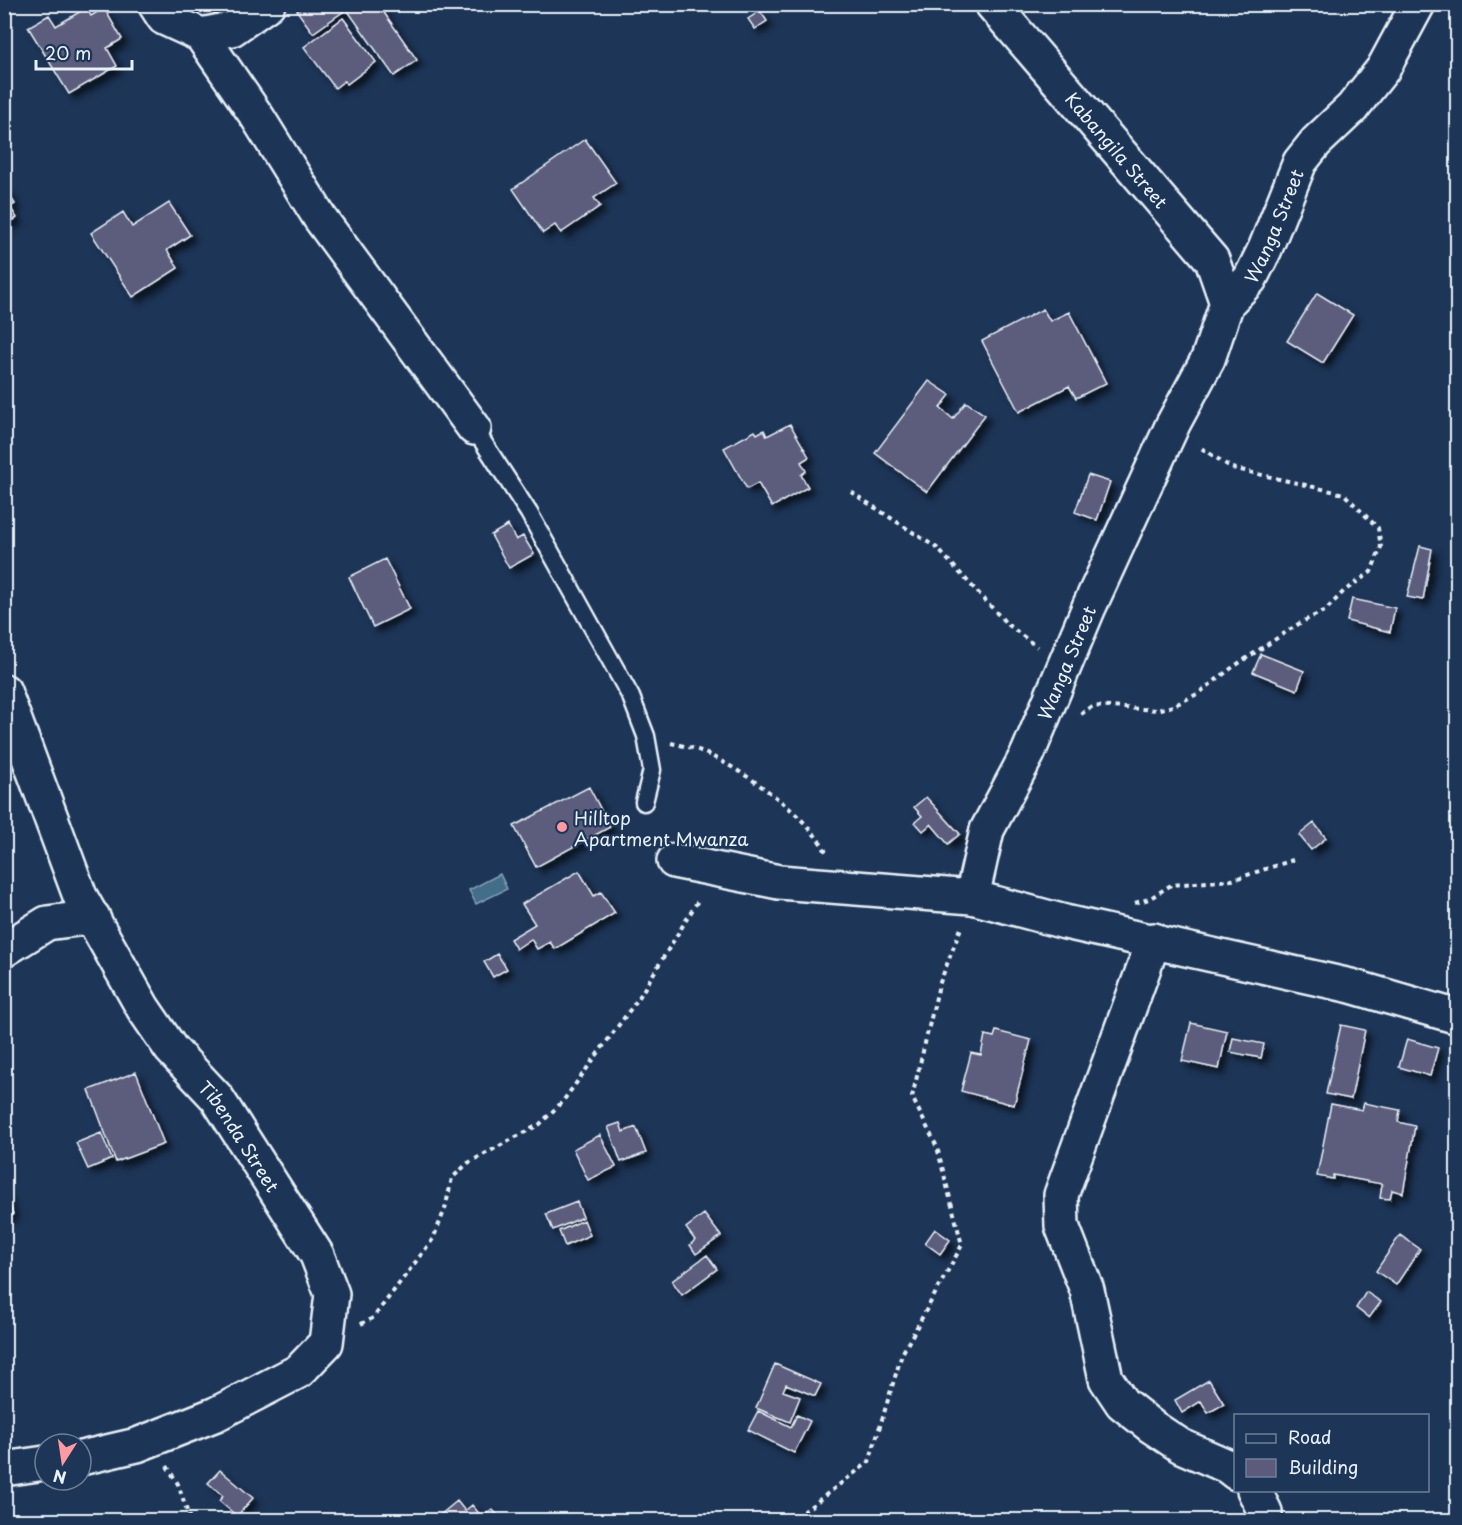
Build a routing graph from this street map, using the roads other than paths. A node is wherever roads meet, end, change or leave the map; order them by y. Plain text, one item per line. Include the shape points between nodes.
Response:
1 (155, 4) edge
2 (268, 4) edge
3 (992, 4) edge
4 (1418, 4) edge
5 (201, 35) junction
6 (1227, 303) junction
7 (474, 428) joint
8 (4, 691) edge
9 (644, 802) dead end
10 (674, 861) dead end
11 (972, 897) junction
12 (93, 917) junction
13 (1154, 940) junction
14 (4, 950) edge
15 (1458, 1017) edge
16 (93, 1455) edge
17 (33, 1465) edge
18 (4, 1469) edge
19 (1234, 1471) edge
20 (1254, 1492) edge
21 (1265, 1521) edge

1 - 5 street via 165,18
2 - 5 street via 232,29
3 - 6 street, Kabangila Street via 1212,260
4 - 6 street, Wanga Street via 1383,69 1300,162 1250,279
5 - 7 street via 320,218
6 - 11 street, Wanga Street via 1208,359 1173,424 1089,607 1028,753 987,830
7 - 9 lane via 529,513 631,697 646,736 652,770
8 - 12 street, Tibenda Street via 80,896
10 - 11 street via 779,882
11 - 13 street
12 - 14 street via 47,923
12 - 16 street, Tibenda Street via 143,1008 171,1049 217,1098 317,1255 332,1294 326,1343 299,1371 216,1414 136,1445
13 - 15 street via 1351,986
13 - 19 street via 1061,1195 1062,1226 1087,1290 1106,1379 1122,1403 1181,1446
17 - 18 street
20 - 21 street

